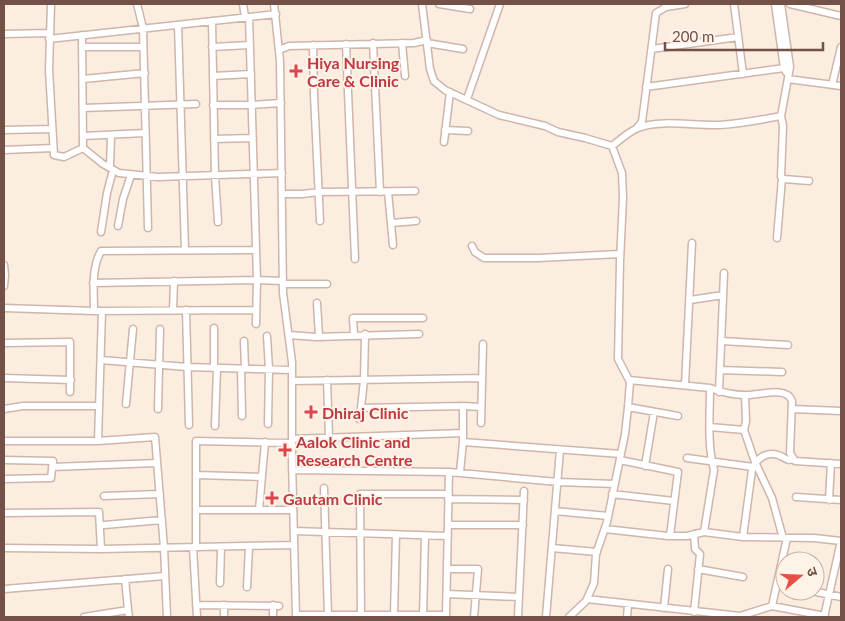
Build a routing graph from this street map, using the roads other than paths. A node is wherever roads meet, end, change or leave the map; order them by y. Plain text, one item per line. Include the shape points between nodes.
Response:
1 (51, 4) edge
2 (137, 4) edge
3 (243, 4) edge
4 (274, 4) edge
5 (422, 4) edge
6 (439, 4) edge
7 (500, 4) edge
8 (683, 4) edge
9 (734, 4) edge
10 (775, 4) edge
11 (781, 4) edge
12 (790, 4) edge
13 (470, 9) dead end
14 (276, 14) junction
15 (841, 16) edge
16 (247, 17) junction
17 (212, 21) junction
18 (178, 25) junction
19 (143, 28) junction
20 (4, 34) edge
21 (49, 36) junction
22 (82, 36) junction
23 (738, 37) junction
24 (427, 42) junction
25 (373, 43) junction
26 (402, 43) junction
27 (346, 44) junction
28 (314, 45) junction
29 (250, 46) junction
30 (82, 47) junction
31 (143, 47) junction
32 (212, 47) junction
33 (841, 47) edge
34 (463, 49) dead end
35 (652, 49) junction
36 (279, 50) junction
37 (784, 68) junction
38 (145, 73) junction
39 (251, 74) junction
40 (743, 74) junction
41 (213, 76) junction
42 (405, 76) dead end
43 (788, 77) junction
44 (83, 79) junction
45 (832, 85) junction
46 (841, 86) edge
47 (646, 87) junction
48 (450, 92) junction
49 (467, 99) junction
50 (281, 103) junction
51 (196, 104) dead end
52 (180, 105) junction
53 (213, 105) junction
54 (252, 105) junction
55 (145, 107) junction
56 (83, 108) junction
57 (781, 116) junction
58 (52, 129) junction
59 (637, 129) junction
60 (4, 130) edge
61 (445, 130) junction
62 (468, 131) dead end
63 (145, 133) junction
64 (83, 136) junction
65 (111, 136) junction
66 (253, 138) junction
67 (214, 139) junction
68 (444, 142) dead end
69 (612, 146) junction
70 (53, 148) junction
71 (83, 148) junction
72 (4, 150) edge
73 (112, 168) junction
74 (282, 173) junction
75 (131, 174) junction
76 (254, 174) junction
77 (146, 176) junction
78 (183, 176) junction
79 (215, 176) junction
80 (782, 178) junction
81 (809, 182) dead end
82 (415, 191) dead end
83 (319, 192) junction
84 (353, 192) junction
85 (380, 192) junction
86 (388, 192) junction
87 (282, 194) junction
88 (320, 221) dead end
89 (416, 221) dead end
90 (218, 222) dead end
91 (391, 223) junction
92 (118, 226) dead end
93 (148, 228) dead end
94 (102, 232) dead end
95 (778, 238) dead end
96 (692, 243) dead end
97 (393, 246) dead end
98 (472, 246) dead end
99 (185, 250) junction
100 (256, 250) junction
101 (620, 254) junction
102 (355, 259) dead end
103 (4, 265) edge
104 (724, 273) dead end
105 (257, 280) junction
106 (174, 281) junction
107 (93, 282) junction
108 (283, 283) junction
109 (327, 284) dead end
110 (4, 286) edge
111 (723, 295) junction
112 (690, 300) junction
113 (317, 303) dead end
114 (4, 308) edge
115 (173, 310) junction
116 (186, 310) junction
117 (256, 310) junction
118 (94, 311) junction
119 (102, 311) junction
120 (423, 318) dead end
121 (256, 324) dead end
122 (214, 328) dead end
123 (133, 329) dead end
124 (160, 329) dead end
125 (365, 334) junction
126 (419, 334) dead end
127 (289, 335) junction
128 (354, 335) junction
129 (267, 336) dead end
130 (319, 336) junction
131 (244, 340) dead end
132 (722, 340) junction
133 (4, 343) edge
134 (483, 344) dead end
135 (788, 344) dead end
136 (101, 360) junction
137 (130, 363) junction
138 (160, 365) junction
139 (187, 367) junction
140 (215, 368) junction
141 (243, 369) junction
142 (269, 369) junction
143 (292, 370) junction
144 (722, 370) junction
145 (782, 372) dead end
146 (4, 378) edge
147 (482, 378) junction
148 (71, 380) junction
149 (327, 380) junction
150 (364, 380) junction
151 (629, 380) junction
152 (292, 381) junction
153 (685, 385) junction
154 (710, 388) junction
155 (70, 392) dead end
156 (719, 392) junction
157 (745, 395) junction
158 (126, 404) dead end
159 (99, 406) junction
160 (463, 406) junction
161 (481, 407) junction
162 (628, 407) junction
163 (361, 408) junction
164 (4, 409) edge
165 (158, 409) dead end
166 (792, 409) junction
167 (841, 411) edge
168 (654, 412) junction
169 (242, 416) dead end
170 (678, 416) dead end
171 (359, 419) dead end
172 (481, 422) dead end
173 (268, 424) dead end
174 (189, 425) dead end
175 (215, 426) dead end
176 (710, 427) junction
177 (744, 430) junction
178 (463, 433) junction
179 (329, 437) junction
180 (292, 440) junction
181 (4, 441) edge
182 (98, 441) junction
183 (265, 442) junction
184 (463, 442) junction
185 (560, 450) junction
186 (620, 457) junction
187 (687, 458) dead end
188 (793, 459) junction
189 (4, 460) edge
190 (712, 461) junction
191 (157, 463) junction
192 (831, 464) junction
193 (841, 464) edge
194 (754, 465) junction
195 (645, 466) junction
196 (52, 467) junction
197 (292, 470) junction
198 (449, 472) junction
199 (460, 472) junction
200 (196, 474) junction
201 (262, 477) junction
202 (4, 479) edge
203 (558, 482) junction
204 (614, 484) junction
205 (324, 488) dead end
206 (524, 491) dead end
207 (160, 494) junction
208 (612, 494) junction
209 (104, 496) dead end
210 (448, 497) junction
211 (796, 498) dead end
212 (524, 500) junction
213 (828, 500) junction
214 (841, 500) edge
215 (674, 501) junction
216 (196, 510) junction
217 (259, 510) junction
218 (293, 510) junction
219 (555, 511) junction
220 (4, 513) edge
221 (608, 516) junction
222 (162, 520) junction
223 (104, 525) dead end
224 (448, 525) junction
225 (523, 525) junction
226 (605, 529) junction
227 (294, 531) junction
228 (326, 532) junction
229 (704, 532) junction
230 (360, 534) junction
231 (694, 534) junction
232 (396, 535) junction
233 (425, 536) junction
234 (448, 536) junction
235 (670, 536) junction
236 (743, 537) junction
237 (785, 538) junction
238 (841, 540) edge
239 (294, 545) junction
240 (249, 546) junction
241 (194, 547) junction
242 (221, 547) junction
243 (4, 548) edge
244 (164, 548) junction
245 (552, 548) junction
246 (101, 549) junction
247 (596, 552) junction
248 (447, 569) junction
249 (668, 569) dead end
250 (698, 569) junction
251 (165, 576) junction
252 (743, 577) dead end
253 (124, 579) junction
254 (220, 583) dead end
255 (247, 587) dead end
256 (4, 589) edge
257 (447, 594) junction
258 (476, 594) junction
259 (825, 594) edge
260 (830, 595) junction
261 (519, 597) junction
262 (841, 597) edge
263 (587, 599) junction
264 (196, 605) junction
265 (224, 605) junction
266 (628, 605) junction
267 (772, 606) junction
268 (664, 608) junction
269 (128, 610) junction
270 (694, 612) junction
271 (328, 615) junction
272 (361, 615) junction
273 (296, 616) edge
274 (390, 616) edge
275 (423, 616) edge
276 (446, 616) edge
277 (716, 616) edge
278 (84, 617) edge
279 (129, 617) edge
280 (167, 617) edge
281 (197, 617) edge
282 (224, 617) edge
283 (273, 617) edge
284 (474, 617) edge
285 (518, 617) edge
286 (546, 617) edge
287 (569, 617) edge
288 (627, 617) edge
289 (824, 617) edge

1 - 21 street
2 - 19 street
3 - 16 street
4 - 14 street
5 - 24 street
6 - 13 street
7 - 49 street
8 - 35 street via 666,7 656,13
9 - 23 street
10 - 37 street
11 - 43 street via 790,67
12 - 15 street
14 - 16 street
14 - 36 street
16 - 17 street
16 - 29 street
17 - 18 street
17 - 32 street
18 - 19 street
18 - 52 street
19 - 22 street
19 - 31 street
20 - 21 street
21 - 22 street
21 - 58 street
22 - 30 street
23 - 35 street
23 - 40 street
24 - 26 street
24 - 34 street
24 - 48 street via 434,80
25 - 26 street
25 - 27 street
25 - 85 street
26 - 42 street
27 - 28 street
27 - 84 street
28 - 36 street via 289,46
28 - 83 street
29 - 32 street
29 - 39 street
30 - 31 street
30 - 44 street
31 - 38 street
32 - 41 street
33 - 45 street
35 - 47 street
36 - 50 street
37 - 40 street
37 - 43 street
38 - 44 street
38 - 55 street
39 - 41 street
39 - 54 street
40 - 47 street
41 - 53 street
43 - 45 street
43 - 57 street
44 - 56 street
45 - 46 street
47 - 59 street via 642,122
48 - 49 street
48 - 61 street
49 - 69 street via 499,115
50 - 54 street
50 - 74 street
51 - 52 street
52 - 55 street
52 - 78 street
53 - 54 street
53 - 67 street
54 - 66 street
55 - 56 street
55 - 63 street
56 - 64 street
57 - 59 street via 720,125 652,125
57 - 80 street
58 - 60 street
58 - 70 street
59 - 69 street
61 - 62 street
61 - 68 street
63 - 65 street
63 - 77 street
64 - 65 street
64 - 71 street
65 - 73 street
66 - 67 street
66 - 76 street
67 - 79 street
69 - 101 street via 622,173
70 - 71 street via 54,155 64,156
70 - 72 street
71 - 73 street
73 - 75 street
73 - 94 street
74 - 76 street
74 - 87 street
75 - 77 street
75 - 92 street
76 - 79 street
76 - 100 street
77 - 78 street
77 - 93 street
78 - 79 street
78 - 99 street
79 - 90 street
80 - 81 street
80 - 95 street
82 - 86 street
83 - 84 street
83 - 87 street
83 - 88 street
84 - 85 street
84 - 102 street
85 - 86 street
86 - 91 street
87 - 108 street
89 - 91 street
91 - 97 street
96 - 112 street
98 - 101 street via 484,258
99 - 100 street
99 - 107 street via 101,251
100 - 105 street
101 - 151 street via 618,359
103 - 110 street
104 - 111 street
105 - 106 street
105 - 108 street
105 - 117 street
106 - 107 street
106 - 115 street
107 - 118 street
108 - 109 street
108 - 127 street
111 - 112 street
111 - 132 street
112 - 153 street
113 - 130 street
114 - 118 street
115 - 116 street
115 - 119 street
116 - 117 street
116 - 139 street
117 - 121 street
118 - 119 street
119 - 136 street
120 - 128 street via 354,318
122 - 140 street
123 - 137 street
124 - 138 street
125 - 126 street
125 - 128 street
125 - 150 street
127 - 130 street
127 - 143 street
128 - 130 street
129 - 142 street
131 - 141 street
132 - 135 street
132 - 144 street
133 - 148 street via 70,342
134 - 147 street
136 - 137 street
136 - 159 street
137 - 138 street
137 - 158 street
138 - 139 street
138 - 165 street
139 - 140 street
139 - 174 street
140 - 141 street
140 - 175 street
141 - 142 street
141 - 169 street
142 - 143 street
142 - 173 street
143 - 152 street
144 - 145 street
144 - 156 street
146 - 148 street
147 - 150 street
147 - 161 street
148 - 155 street
149 - 150 street
149 - 152 street
149 - 179 street
150 - 163 street
151 - 153 street
151 - 162 street
152 - 180 street
153 - 154 street
154 - 156 street
154 - 176 street
156 - 157 street
157 - 166 street via 786,394 791,397
157 - 177 street
159 - 164 street
159 - 182 street
160 - 161 street
160 - 163 street
160 - 178 street
161 - 172 street
162 - 168 street
162 - 186 street
163 - 171 street
166 - 167 street
166 - 188 street via 790,453
168 - 170 street
168 - 195 street
176 - 177 street
176 - 190 street
177 - 194 street
178 - 179 street
178 - 184 street
179 - 180 street
180 - 183 street
180 - 197 street
181 - 182 street
182 - 191 street via 155,437
183 - 200 street via 196,441
183 - 201 street
184 - 185 street
184 - 199 street
185 - 186 street
185 - 203 street
186 - 195 street
186 - 204 street
187 - 190 street
188 - 192 street
188 - 194 street via 777,454 765,456
189 - 196 street via 53,461
190 - 194 street
190 - 229 street via 714,470
191 - 196 street
191 - 207 street
192 - 193 street
192 - 213 street
194 - 236 street
194 - 237 street via 772,498
195 - 215 street via 678,472
196 - 202 street via 51,478
197 - 198 street
197 - 218 street
198 - 199 street
198 - 210 street
199 - 203 street
200 - 201 street
200 - 216 street
201 - 217 street
203 - 204 street
203 - 219 street
204 - 208 street
205 - 228 street
206 - 212 street
207 - 209 street
207 - 222 street
208 - 215 street
208 - 221 street
210 - 212 street
210 - 224 street
210 - 230 street via 360,494
211 - 213 street
212 - 225 street
213 - 214 street
215 - 235 street
216 - 217 street
216 - 241 street
217 - 218 street
218 - 227 street
219 - 221 street
219 - 245 street
220 - 246 street via 99,512
221 - 226 street
222 - 223 street
222 - 244 street
224 - 225 street
224 - 234 street
225 - 261 street
226 - 235 street
226 - 247 street
227 - 228 street
227 - 239 street
228 - 230 street
228 - 271 street
229 - 231 street
229 - 236 street
230 - 232 street
230 - 272 street
231 - 235 street
231 - 250 street via 695,549 700,554
232 - 233 street
232 - 274 street
233 - 234 street
233 - 275 street
234 - 248 street
236 - 237 street
237 - 238 street
237 - 267 street
238 - 260 street
239 - 240 street
239 - 273 street
240 - 242 street
240 - 255 street
241 - 242 street
241 - 244 street
241 - 264 street
242 - 254 street
243 - 246 street
244 - 246 street
244 - 251 street
245 - 247 street
245 - 286 street
247 - 263 street via 594,583
248 - 257 street
248 - 258 street via 478,569
249 - 268 street
250 - 252 street
250 - 270 street
251 - 253 street
251 - 280 street
253 - 256 street
253 - 269 street
257 - 258 street
257 - 276 street
258 - 261 street
258 - 284 street
259 - 260 street
260 - 262 street
260 - 289 street
261 - 285 street
263 - 266 street
263 - 287 street
264 - 265 street
264 - 281 street
265 - 282 street
265 - 283 street via 276,606
266 - 268 street
266 - 288 street
267 - 277 street via 740,616
267 - 289 street
268 - 270 street
269 - 278 street
269 - 279 street
270 - 277 street
271 - 272 street
271 - 273 street
272 - 274 street
274 - 275 street
275 - 276 street

